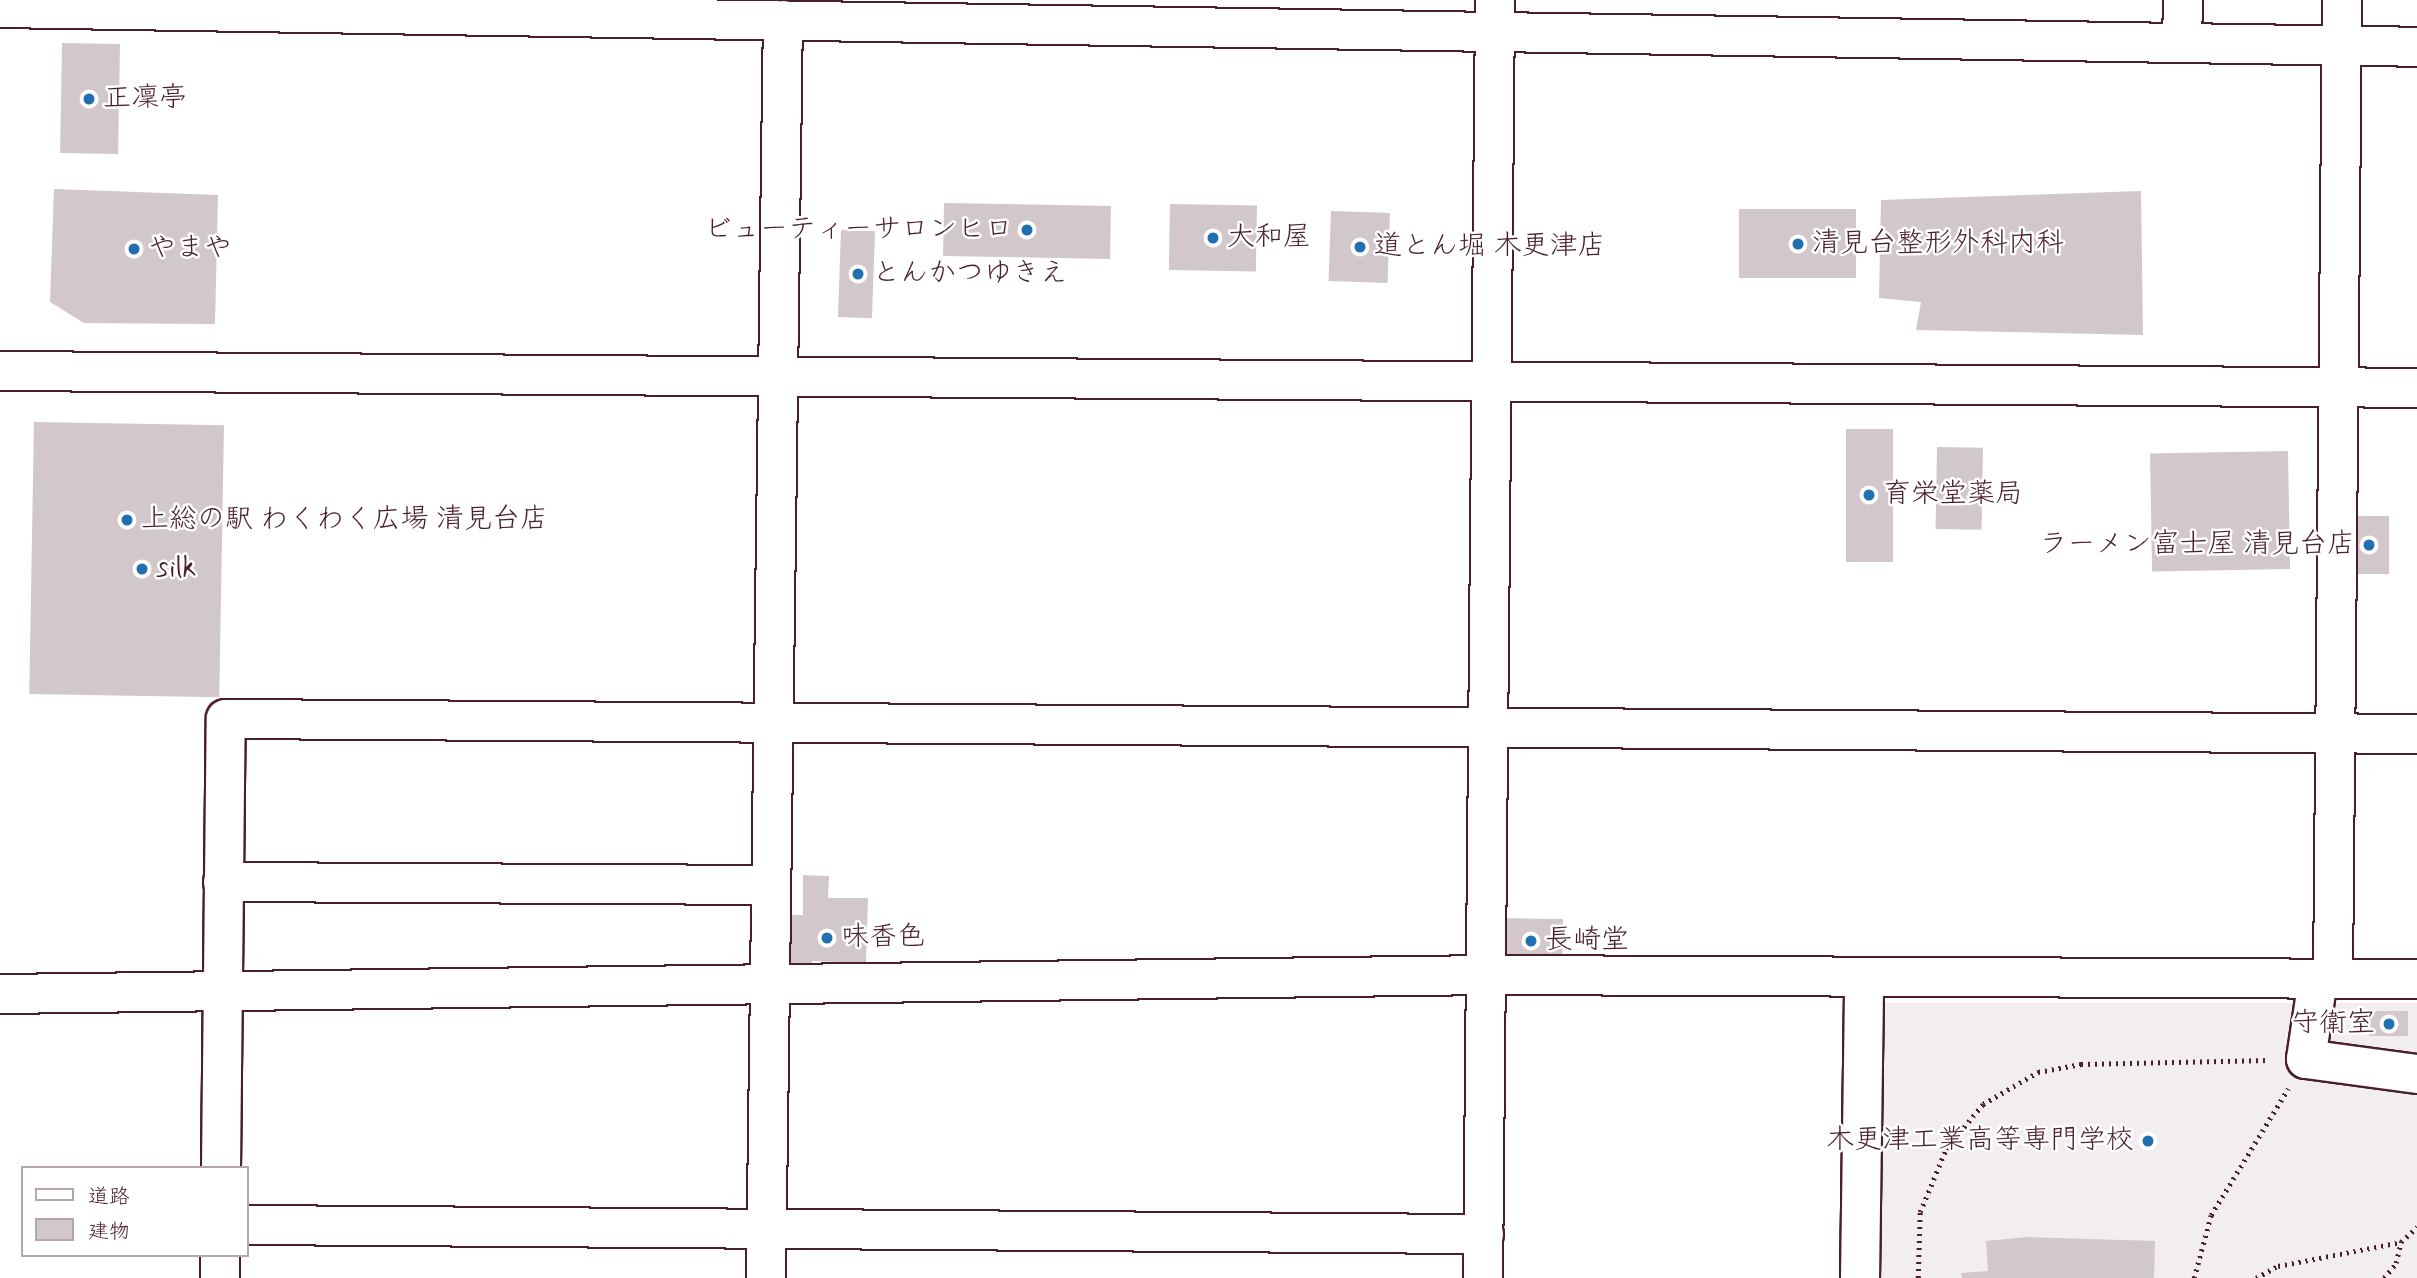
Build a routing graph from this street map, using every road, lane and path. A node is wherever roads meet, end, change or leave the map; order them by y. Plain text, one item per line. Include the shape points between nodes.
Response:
1 (2183, 0) edge
2 (2342, 0) edge
3 (0, 8) edge
4 (775, 13) edge
5 (1495, 16) edge
6 (2182, 43) junction
7 (2342, 46) junction
8 (2417, 47) edge
9 (0, 371) edge
10 (781, 378) junction
11 (1491, 382) junction
12 (2341, 387) junction
13 (2417, 388) edge
14 (774, 723) junction
15 (1488, 728) junction
16 (2336, 734) junction
17 (2417, 734) edge
18 (223, 882) junction
19 (771, 885) junction
20 (1486, 975) junction
21 (1864, 978) junction
22 (2325, 979) junction
23 (2417, 979) edge
24 (770, 987) junction
25 (0, 994) edge
26 (221, 994) junction
27 (2306, 1059) junction
28 (2417, 1074) edge
29 (220, 1166) edge
30 (248, 1225) edge
31 (2417, 1227) edge
32 (767, 1229) junction
33 (1484, 1234) junction
34 (2401, 1242) junction
35 (220, 1257) edge
36 (220, 1278) edge
37 (766, 1278) edge
38 (1483, 1278) edge
39 (1860, 1278) edge
40 (1918, 1278) edge
41 (2194, 1278) edge
42 (2256, 1278) edge
43 (2384, 1278) edge

1 - 6 street
2 - 7 street
3 - 4 street
4 - 5 street
4 - 10 street
5 - 6 street
5 - 11 street
6 - 7 street
7 - 8 street
7 - 12 street
9 - 10 street
10 - 11 street
10 - 14 street
11 - 12 street
11 - 15 street
12 - 13 street
12 - 16 street
14 - 15 street
14 - 18 street via 226,719
14 - 19 street
15 - 16 street
15 - 20 street
16 - 17 street
16 - 22 street
18 - 19 street
18 - 26 street
19 - 24 street
20 - 21 street
20 - 24 street
20 - 33 street
21 - 22 street
21 - 39 street
22 - 23 street
22 - 27 street
24 - 26 street
24 - 32 street
25 - 26 street
26 - 29 street
27 - 28 street
27 - 40 path via 2081,1064 2038,1072 1983,1104 1946,1149 1920,1212
27 - 41 path via 2211,1215
30 - 32 street
31 - 34 path
32 - 33 street
32 - 37 street
33 - 38 street
34 - 42 path via 2278,1266
34 - 43 path via 2396,1263
35 - 36 street

